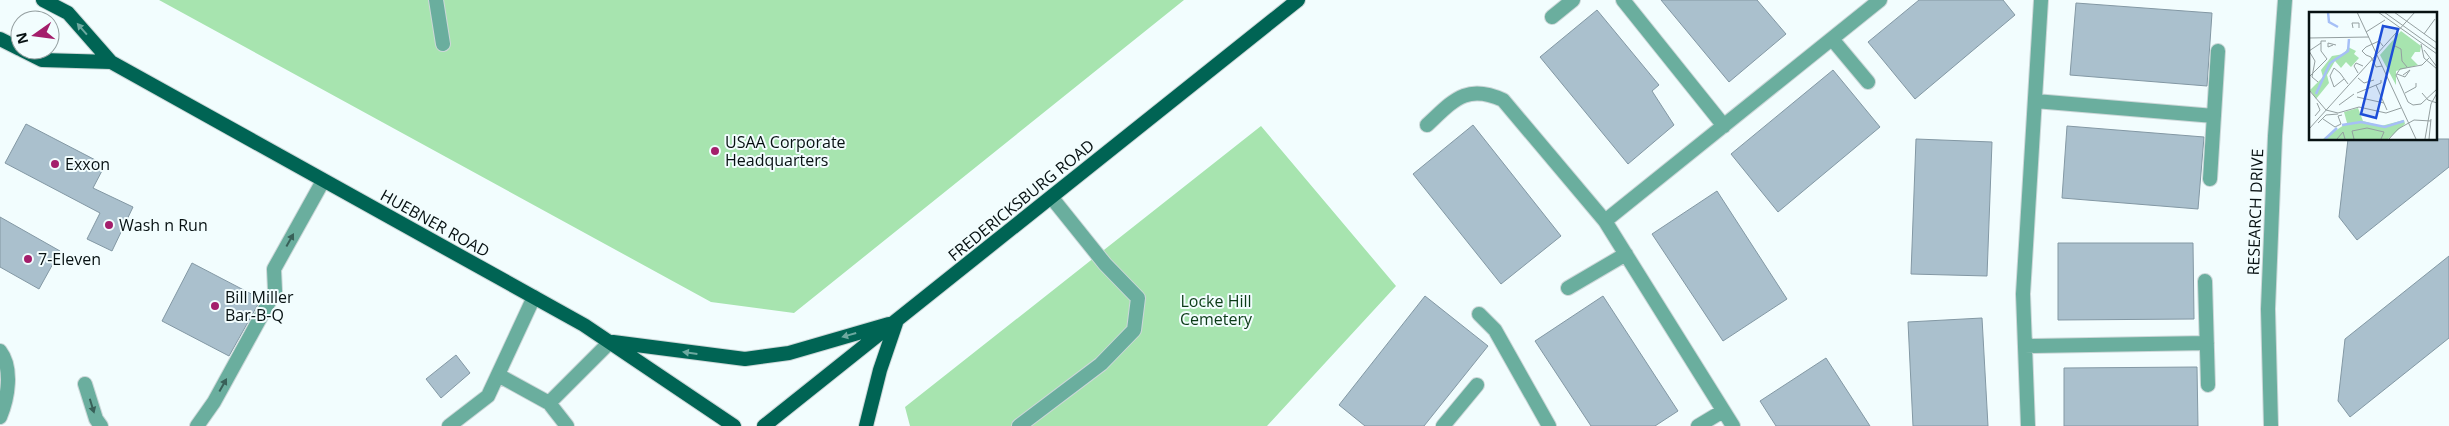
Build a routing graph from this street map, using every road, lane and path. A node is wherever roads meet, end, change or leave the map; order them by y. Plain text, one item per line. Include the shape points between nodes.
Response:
1 (436, 0) edge
2 (1298, 0) edge
3 (1573, 0) edge
4 (1624, 0) edge
5 (1880, 0) edge
6 (2041, 0) edge
7 (2285, 0) edge
8 (46, 1) edge
9 (1552, 17) dead end
10 (1832, 39) junction
11 (443, 44) dead end
12 (2218, 51) dead end
13 (42, 60) edge
14 (110, 62) junction
15 (1868, 82) dead end
16 (2035, 101) junction
17 (2214, 116) junction
18 (1427, 125) dead end
19 (1724, 126) junction
20 (2210, 179) dead end
21 (323, 181) junction
22 (1052, 198) junction
23 (1605, 222) junction
24 (1626, 254) junction
25 (2205, 281) dead end
26 (1568, 288) dead end
27 (534, 298) junction
28 (1479, 314) dead end
29 (896, 322) junction
30 (610, 342) junction
31 (2207, 343) junction
32 (2025, 346) junction
33 (0, 350) edge
34 (498, 375) junction
35 (85, 384) dead end
36 (1477, 385) dead end
37 (2208, 385) dead end
38 (549, 403) junction
39 (1723, 411) junction
40 (0, 417) edge
41 (101, 426) edge
42 (197, 426) edge
43 (449, 426) edge
44 (567, 426) edge
45 (734, 426) edge
46 (764, 426) edge
47 (866, 426) edge
48 (1019, 426) edge
49 (1443, 426) edge
50 (1549, 426) edge
51 (1698, 426) edge
52 (1733, 426) edge
53 (2028, 426) edge
54 (2271, 426) edge

1 - 11 street
2 - 22 main road, FREDERICKSBURG ROAD
3 - 9 street
4 - 19 street
5 - 10 street
6 - 16 street
7 - 54 street, RESEARCH DRIVE via 2275,136 2268,309
14 -> 8 main road, HUEBNER ROAD via 68,13
10 - 15 street
10 - 19 street
12 - 17 street
13 - 14 main road, HUEBNER ROAD
14 - 21 main road, HUEBNER ROAD
16 - 17 street
16 - 32 street via 2023,294
17 - 20 street
18 - 23 street via 1455,100 1471,92 1486,92 1503,100
19 - 23 street
21 - 27 main road, HUEBNER ROAD
42 -> 21 street via 214,402 275,291 274,269
22 - 29 main road, FREDERICKSBURG ROAD
22 - 48 street via 1105,264 1138,298 1134,330 1101,364
23 - 24 street
24 - 26 street
24 - 39 street
25 - 31 street
27 - 30 main road, HUEBNER ROAD
27 - 34 street
28 - 50 street via 1495,330
29 -> 30 main road via 789,353 745,359
29 - 46 main road, FREDERICKSBURG ROAD
29 - 47 main road
30 - 38 street
30 - 45 main road, HUEBNER ROAD
31 - 32 street
31 - 37 street
32 - 53 street
33 - 40 street via 6,359 7,400
34 - 38 street
34 - 43 street via 488,396
35 -> 41 street
36 - 49 street
38 - 44 street
39 - 51 street
39 - 52 street

